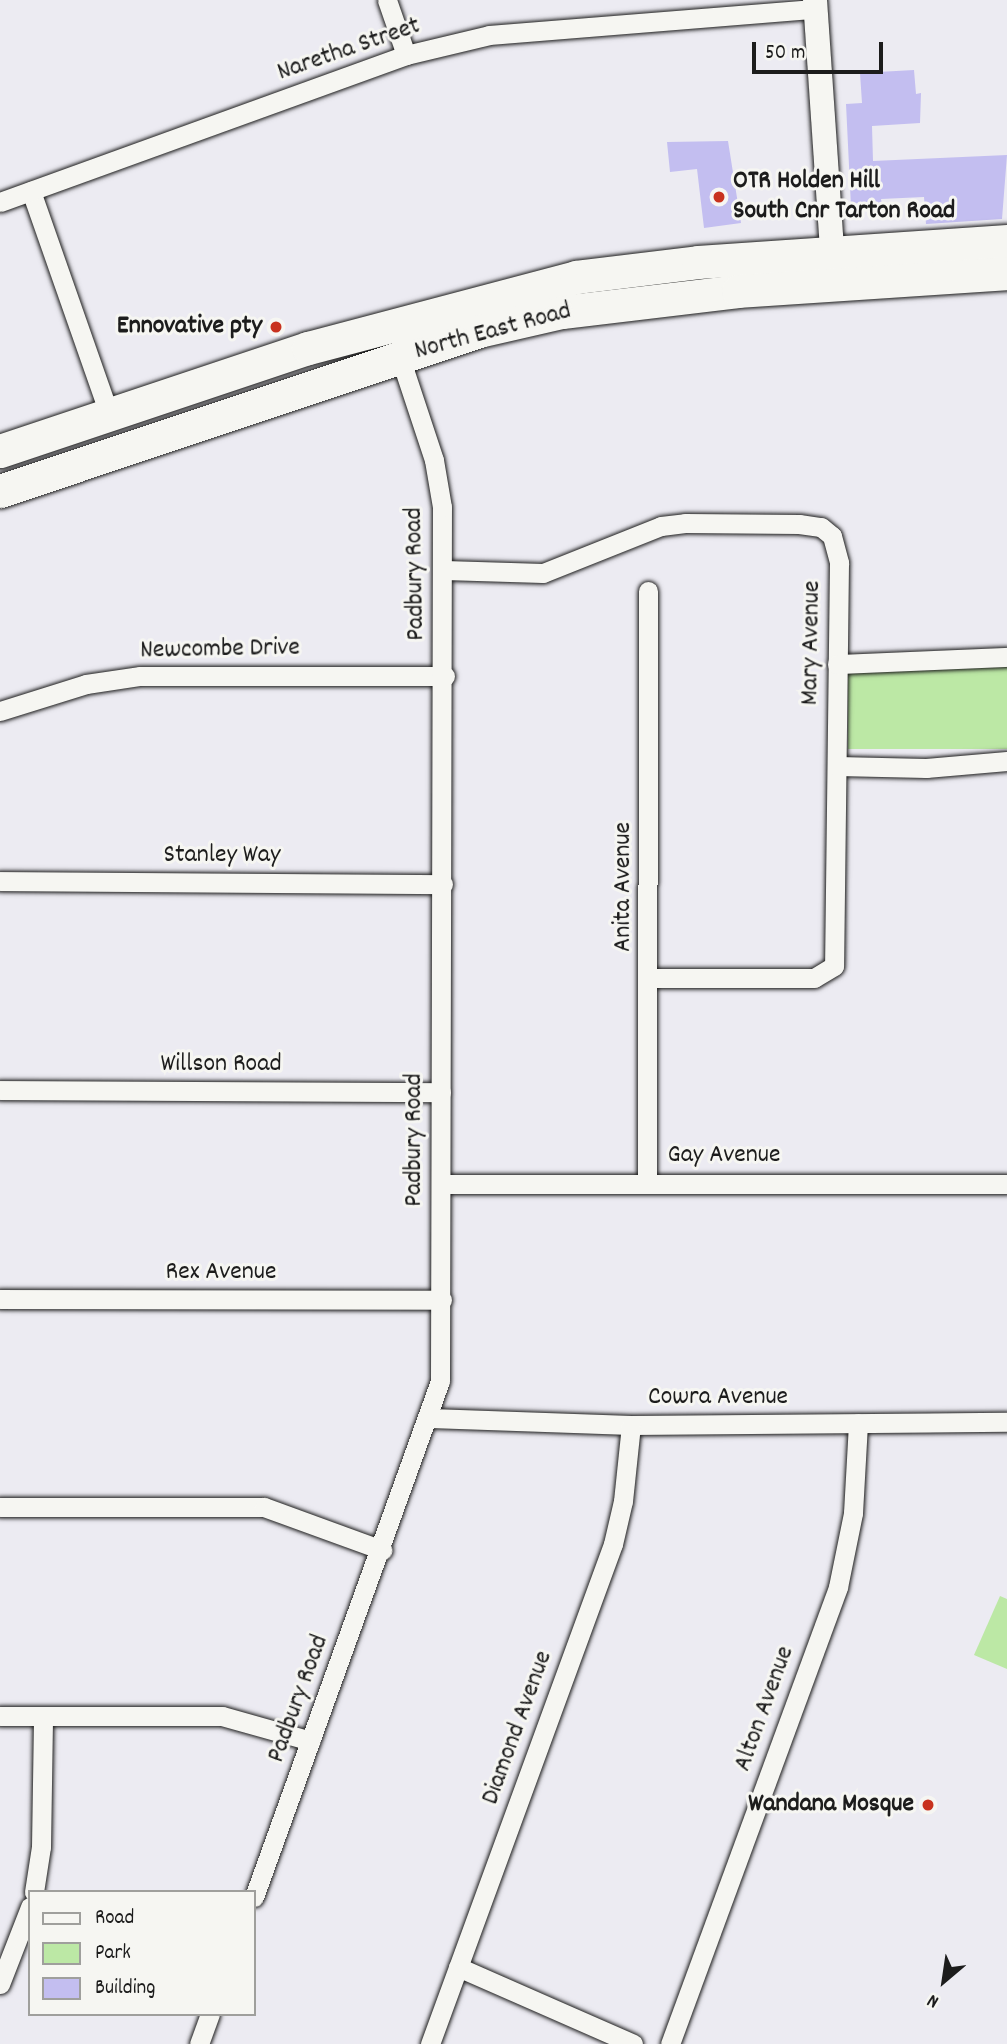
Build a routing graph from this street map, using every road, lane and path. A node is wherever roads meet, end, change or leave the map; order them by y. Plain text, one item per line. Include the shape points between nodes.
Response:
1 (387, 0) edge
2 (814, 5) edge
3 (406, 55) junction
4 (31, 191) junction
5 (0, 202) edge
6 (1007, 242) edge
7 (832, 252) junction
8 (1007, 273) edge
9 (834, 285) junction
10 (424, 316) junction
11 (308, 348) junction
12 (400, 357) junction
13 (108, 411) junction
14 (0, 450) edge
15 (0, 491) edge
16 (444, 570) junction
17 (648, 591) dead end
18 (1007, 657) edge
19 (837, 664) junction
20 (445, 676) junction
21 (0, 711) edge
22 (1007, 761) edge
23 (837, 766) junction
24 (0, 881) edge
25 (443, 884) junction
26 (651, 978) junction
27 (0, 1090) edge
28 (442, 1092) junction
29 (647, 1181) junction
30 (441, 1184) junction
31 (1007, 1184) edge
32 (0, 1299) edge
33 (442, 1300) junction
34 (430, 1418) junction
35 (1007, 1422) edge
36 (858, 1423) junction
37 (631, 1425) junction
38 (0, 1507) edge
39 (382, 1550) junction
40 (0, 1716) edge
41 (43, 1716) junction
42 (311, 1741) junction
43 (34, 1890) edge
44 (256, 1892) edge
45 (28, 1912) edge
46 (458, 1967) junction
47 (0, 1984) edge
48 (210, 2016) edge
49 (200, 2044) edge
50 (430, 2044) edge
51 (633, 2044) edge
52 (670, 2044) edge

1 - 3 street
2 - 3 street, Naretha Street via 489,35
2 - 7 street
3 - 4 street, Naretha Street
4 - 5 street, Naretha Street
4 - 13 street
6 - 7 highway, North East Road
7 - 9 highway
7 - 10 highway, North East Road via 622,269
8 - 9 highway, North East Road
9 - 12 highway, North East Road via 653,299 562,312
10 - 11 highway, North East Road
10 - 12 highway
11 - 12 highway via 376,347
11 - 13 highway, North East Road
12 - 15 highway, North East Road
12 - 16 street, Padbury Road via 440,484
13 - 14 highway, North East Road
16 - 19 street, Mary Avenue via 543,573 660,526 821,527 838,547
16 - 20 street, Padbury Road
17 - 26 street, Anita Avenue
18 - 19 street
19 - 23 street, Mary Avenue
20 - 21 street, Newcombe Drive via 140,676 86,684
20 - 25 street, Padbury Road
22 - 23 street via 926,768
23 - 26 street, Mary Avenue via 834,965 814,978
24 - 25 street, Stanley Way
25 - 28 street, Padbury Road
26 - 29 street, Anita Avenue
27 - 28 street, Willson Road
28 - 30 street, Padbury Road
29 - 30 street, Gay Avenue
29 - 31 street, Gay Avenue
30 - 33 street, Padbury Road
32 - 33 street, Rex Avenue
33 - 34 street, Padbury Road via 440,1381
34 - 37 street, Cowra Avenue
34 - 39 street, Padbury Road
35 - 36 street, Cowra Avenue
36 - 37 street, Cowra Avenue
36 - 52 street, Alton Avenue via 853,1513 838,1587
37 - 46 street, Diamond Avenue via 613,1544
38 - 39 street via 264,1507
39 - 42 street, Padbury Road
40 - 41 street
41 - 42 street via 222,1716
41 - 43 street via 41,1847
42 - 44 street, Padbury Road
45 - 47 street
46 - 50 street, Diamond Avenue
46 - 51 street
48 - 49 street

